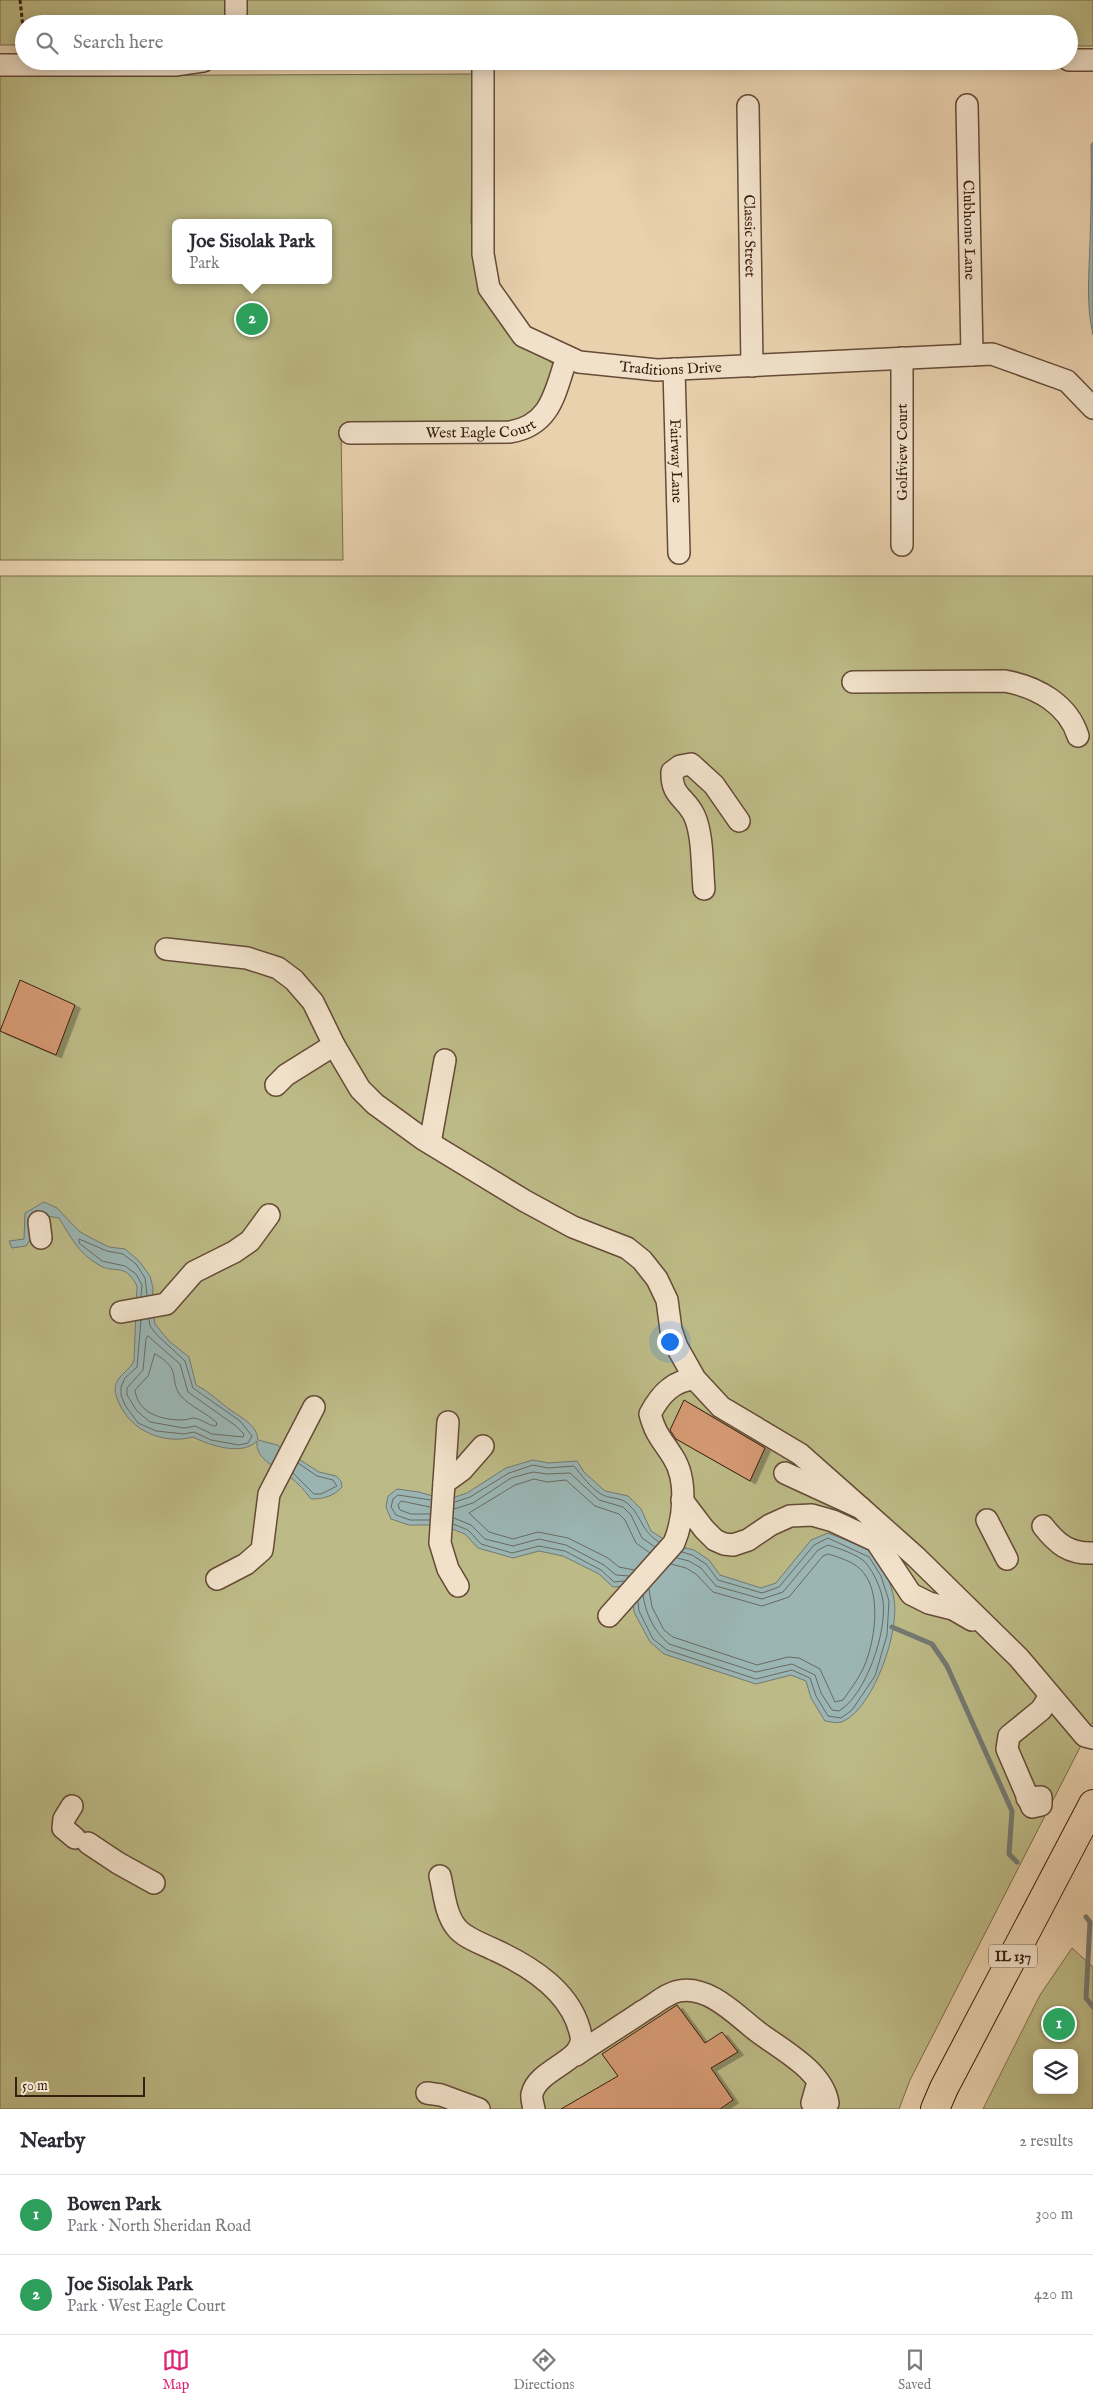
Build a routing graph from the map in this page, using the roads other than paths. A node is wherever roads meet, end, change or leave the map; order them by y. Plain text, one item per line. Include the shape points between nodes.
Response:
1 (236, 0) edge
2 (236, 15) edge
3 (1078, 60) edge
4 (1093, 60) edge
5 (0, 65) edge
6 (15, 65) edge
7 (483, 70) edge
8 (967, 105) dead end
9 (748, 106) dead end
10 (972, 355) junction
11 (567, 357) junction
12 (902, 358) junction
13 (752, 366) junction
14 (674, 369) junction
15 (1093, 408) edge
16 (350, 433) dead end
17 (902, 545) dead end
18 (679, 553) dead end
19 (853, 682) dead end
20 (1078, 736) dead end
21 (739, 821) dead end
22 (704, 889) dead end
23 (166, 949) dead end
24 (334, 1045) junction
25 (444, 1060) dead end
26 (276, 1084) dead end
27 (430, 1143) junction
28 (268, 1215) dead end
29 (127, 1311) dead end
30 (695, 1379) junction
31 (314, 1407) dead end
32 (448, 1422) dead end
33 (483, 1446) dead end
34 (785, 1473) dead end
35 (443, 1488) junction
36 (682, 1500) junction
37 (862, 1508) junction
38 (987, 1520) dead end
39 (1044, 1526) dead end
40 (1093, 1553) edge
41 (1007, 1559) dead end
42 (217, 1579) dead end
43 (458, 1586) dead end
44 (609, 1616) dead end
45 (986, 1626) junction
46 (1050, 1696) junction
47 (1093, 1738) edge
48 (1027, 1798) dead end
49 (1093, 1804) edge
50 (72, 1806) dead end
51 (440, 1876) dead end
52 (154, 1883) dead end
53 (580, 2029) junction
54 (603, 2037) junction
55 (576, 2055) junction
56 (818, 2082) dead end
57 (426, 2093) dead end
58 (479, 2109) edge
59 (534, 2109) edge
60 (935, 2109) edge

1 - 2 street
3 - 4 street
5 - 6 street
7 - 11 street, Traditions Drive via 483,254 489,288 523,336
8 - 10 street, Clubhome Lane
9 - 13 street, Classic Street
10 - 12 street, Traditions Drive
10 - 15 street, Traditions Drive via 992,354 1067,382
11 - 14 street, Traditions Drive via 578,362
11 - 16 street, West Eagle Court via 549,408 536,423 523,430
12 - 13 street, Traditions Drive
12 - 17 street, Golfview Court
13 - 14 street, Traditions Drive
14 - 18 street, Fairway Lane
19 - 20 street via 1005,681 1026,685 1059,705 1073,721
21 - 22 street via 714,785 691,764 672,772 671,786 694,815
23 - 24 street via 247,958 278,968 294,980 313,1002
24 - 26 street
24 - 27 street via 360,1089 396,1120
25 - 27 street
27 - 30 street via 573,1227 626,1248 642,1260 657,1279 667,1300 677,1347
28 - 29 street via 250,1241 194,1272 166,1304
30 - 36 street via 671,1387 658,1398 650,1414 656,1433 682,1476
30 - 37 street via 721,1407 800,1454
31 - 42 street via 269,1494 262,1550 246,1564
32 - 35 street
33 - 35 street
34 - 37 street
35 - 43 street via 440,1543 448,1569
36 - 44 street via 674,1543
36 - 45 street via 704,1529 724,1544 734,1545 748,1540 790,1516 812,1515 833,1521 876,1541 911,1594 953,1609
37 - 45 street
38 - 41 street
39 - 40 street via 1054,1540 1077,1553
45 - 46 street via 1019,1658
46 - 47 street via 1085,1736
46 - 48 street via 1041,1710 1009,1736 1007,1749
49 - 60 main road, IL 137
50 - 52 street via 63,1828
51 - 53 street via 456,1928 547,1980 577,2018
53 - 54 street via 592,2036
53 - 55 street via 582,2038
54 - 55 street
54 - 56 street via 678,1991 690,1990 729,2007 758,2032 787,2050
55 - 59 street via 538,2080 532,2095
57 - 58 street

